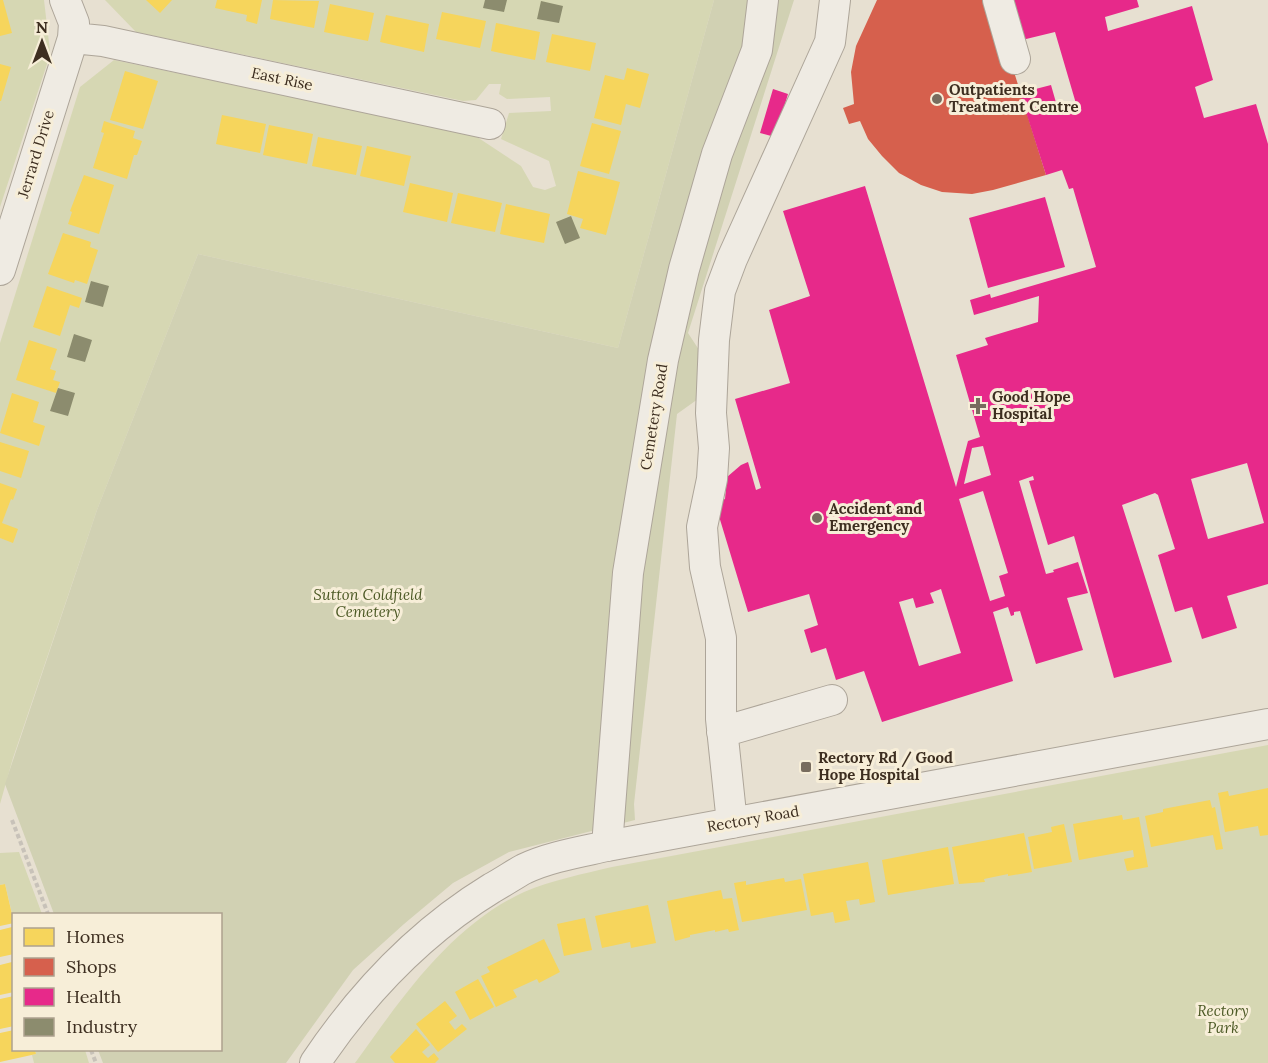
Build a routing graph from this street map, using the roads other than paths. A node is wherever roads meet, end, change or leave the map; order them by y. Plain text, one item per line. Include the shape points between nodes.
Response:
1 (65, 0) edge
2 (763, 0) edge
3 (998, 0) edge
4 (837, 5) edge
5 (73, 38) junction
6 (1015, 59) dead end
7 (490, 124) dead end
8 (0, 270) edge
9 (832, 700) dead end
10 (1268, 724) edge
11 (722, 732) junction
12 (732, 823) junction
13 (607, 846) junction
14 (315, 1063) edge

1 - 5 street via 74,23
2 - 13 street, Cemetery Road via 757,50 717,154 663,360 628,573
3 - 6 street
4 - 11 street via 830,42 720,291 712,382 712,479 702,527 705,567 721,638
5 - 7 street, East Rise via 103,41
5 - 8 street, Jerrard Drive
9 - 11 street
10 - 12 street, Rectory Road
11 - 12 street
12 - 13 street, Rectory Road
13 - 14 street, Rectory Road via 524,869 460,908 366,994

